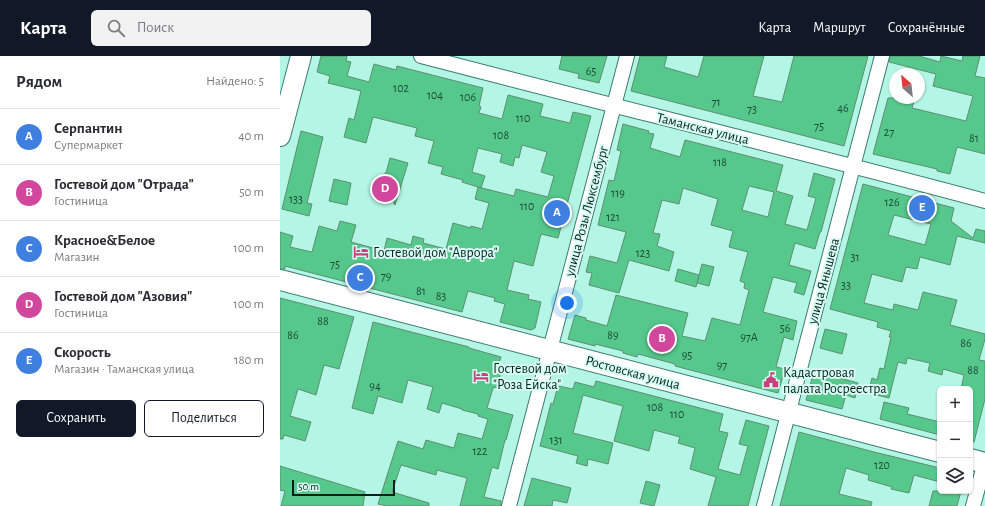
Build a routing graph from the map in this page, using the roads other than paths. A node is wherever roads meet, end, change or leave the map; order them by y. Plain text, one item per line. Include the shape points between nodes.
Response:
1 (301, 56) edge
2 (421, 56) edge
3 (627, 56) edge
4 (882, 56) edge
5 (614, 106) junction
6 (280, 136) edge
7 (853, 166) junction
8 (985, 202) edge
9 (280, 280) edge
10 (550, 350) junction
11 (788, 413) junction
12 (937, 451) edge
13 (973, 460) edge
14 (985, 463) edge
15 (509, 506) edge
16 (764, 506) edge
17 (973, 506) edge

1 - 6 street
2 - 5 street, Таманская улица
3 - 5 street, улица Розы Люксембург
4 - 7 street, улица Янышева
5 - 7 street, Таманская улица
5 - 10 street, улица Розы Люксембург
7 - 8 street, Таманская улица
7 - 11 street, улица Янышева
9 - 10 street, Ростовская улица
10 - 11 street, Ростовская улица
10 - 15 street, улица Розы Люксембург
11 - 12 street, Ростовская улица
11 - 16 street, улица Янышева
13 - 14 street
14 - 17 street

